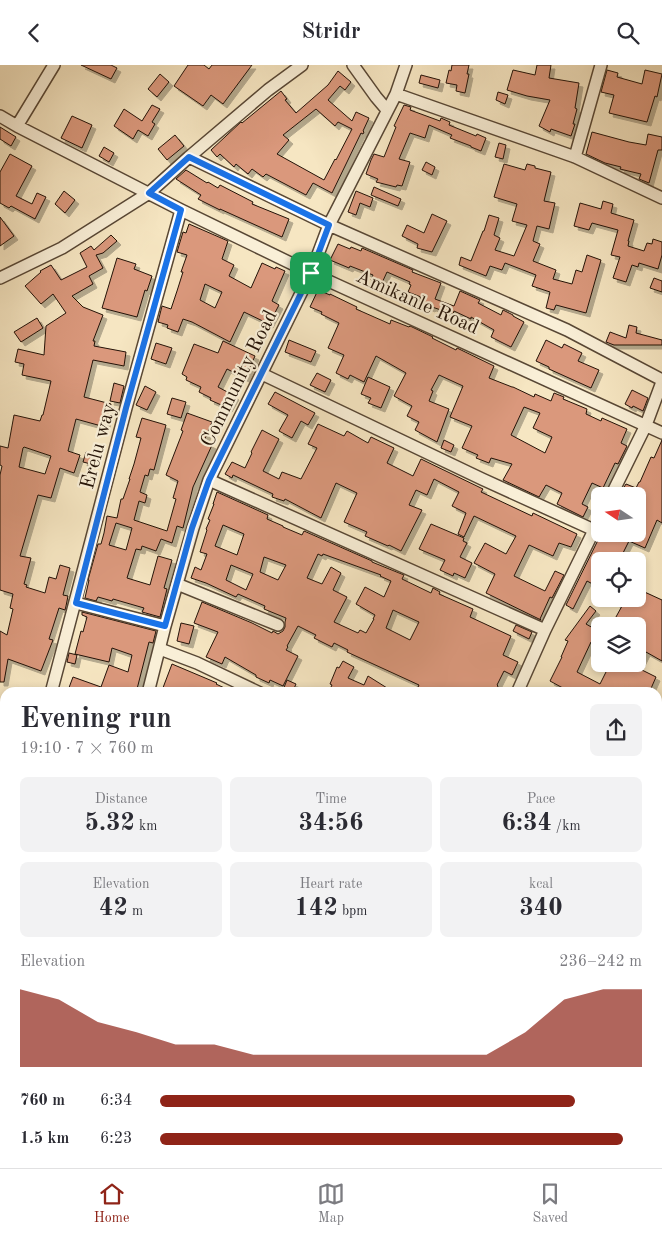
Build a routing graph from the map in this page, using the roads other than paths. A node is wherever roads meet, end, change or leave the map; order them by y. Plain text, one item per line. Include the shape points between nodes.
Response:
1 (54, 65) edge
2 (302, 65) edge
3 (354, 65) edge
4 (406, 65) edge
5 (601, 65) edge
6 (396, 94) junction
7 (387, 110) junction
8 (0, 116) edge
9 (18, 126) junction
10 (189, 157) junction
11 (575, 157) junction
12 (149, 193) junction
13 (662, 198) edge
14 (181, 210) junction
15 (329, 225) junction
16 (311, 273) junction
17 (0, 278) edge
18 (262, 374) junction
19 (662, 381) edge
20 (646, 425) junction
21 (662, 433) edge
22 (209, 480) junction
23 (615, 487) edge
24 (591, 529) edge
25 (591, 536) edge
26 (178, 584) junction
27 (76, 603) junction
28 (278, 625) dead end
29 (165, 626) junction
30 (545, 630) junction
31 (160, 649) junction
32 (54, 687) edge
33 (150, 687) edge
34 (247, 687) edge
35 (521, 687) edge

1 - 9 street
2 - 10 street
3 - 7 street
4 - 6 street, Community Road
5 - 11 street
6 - 7 street, Community Road
6 - 11 street
7 - 15 street, Community Road
8 - 9 street, Amikanle Road
9 - 12 street, Amikanle Road
10 - 12 street
10 - 15 street
11 - 13 street
12 - 14 street, Amikanle Road
12 - 17 street via 62,248
14 - 16 street, Amikanle Road
14 - 27 street, Erelu way
15 - 16 street, Community Road
15 - 19 street via 567,330
16 - 18 street, Community Road
16 - 20 street, Amikanle Road
18 - 22 street, Community Road
18 - 24 street
19 - 20 street
20 - 21 street, Amikanle Road
20 - 23 street
22 - 26 street, Community Road via 192,528
22 - 30 street
25 - 30 street
26 - 28 street
26 - 29 street, Community Road
27 - 29 street
27 - 32 street, Erelu way
29 - 31 street, Community Road
30 - 35 street
31 - 33 street, Community Road
31 - 34 street

